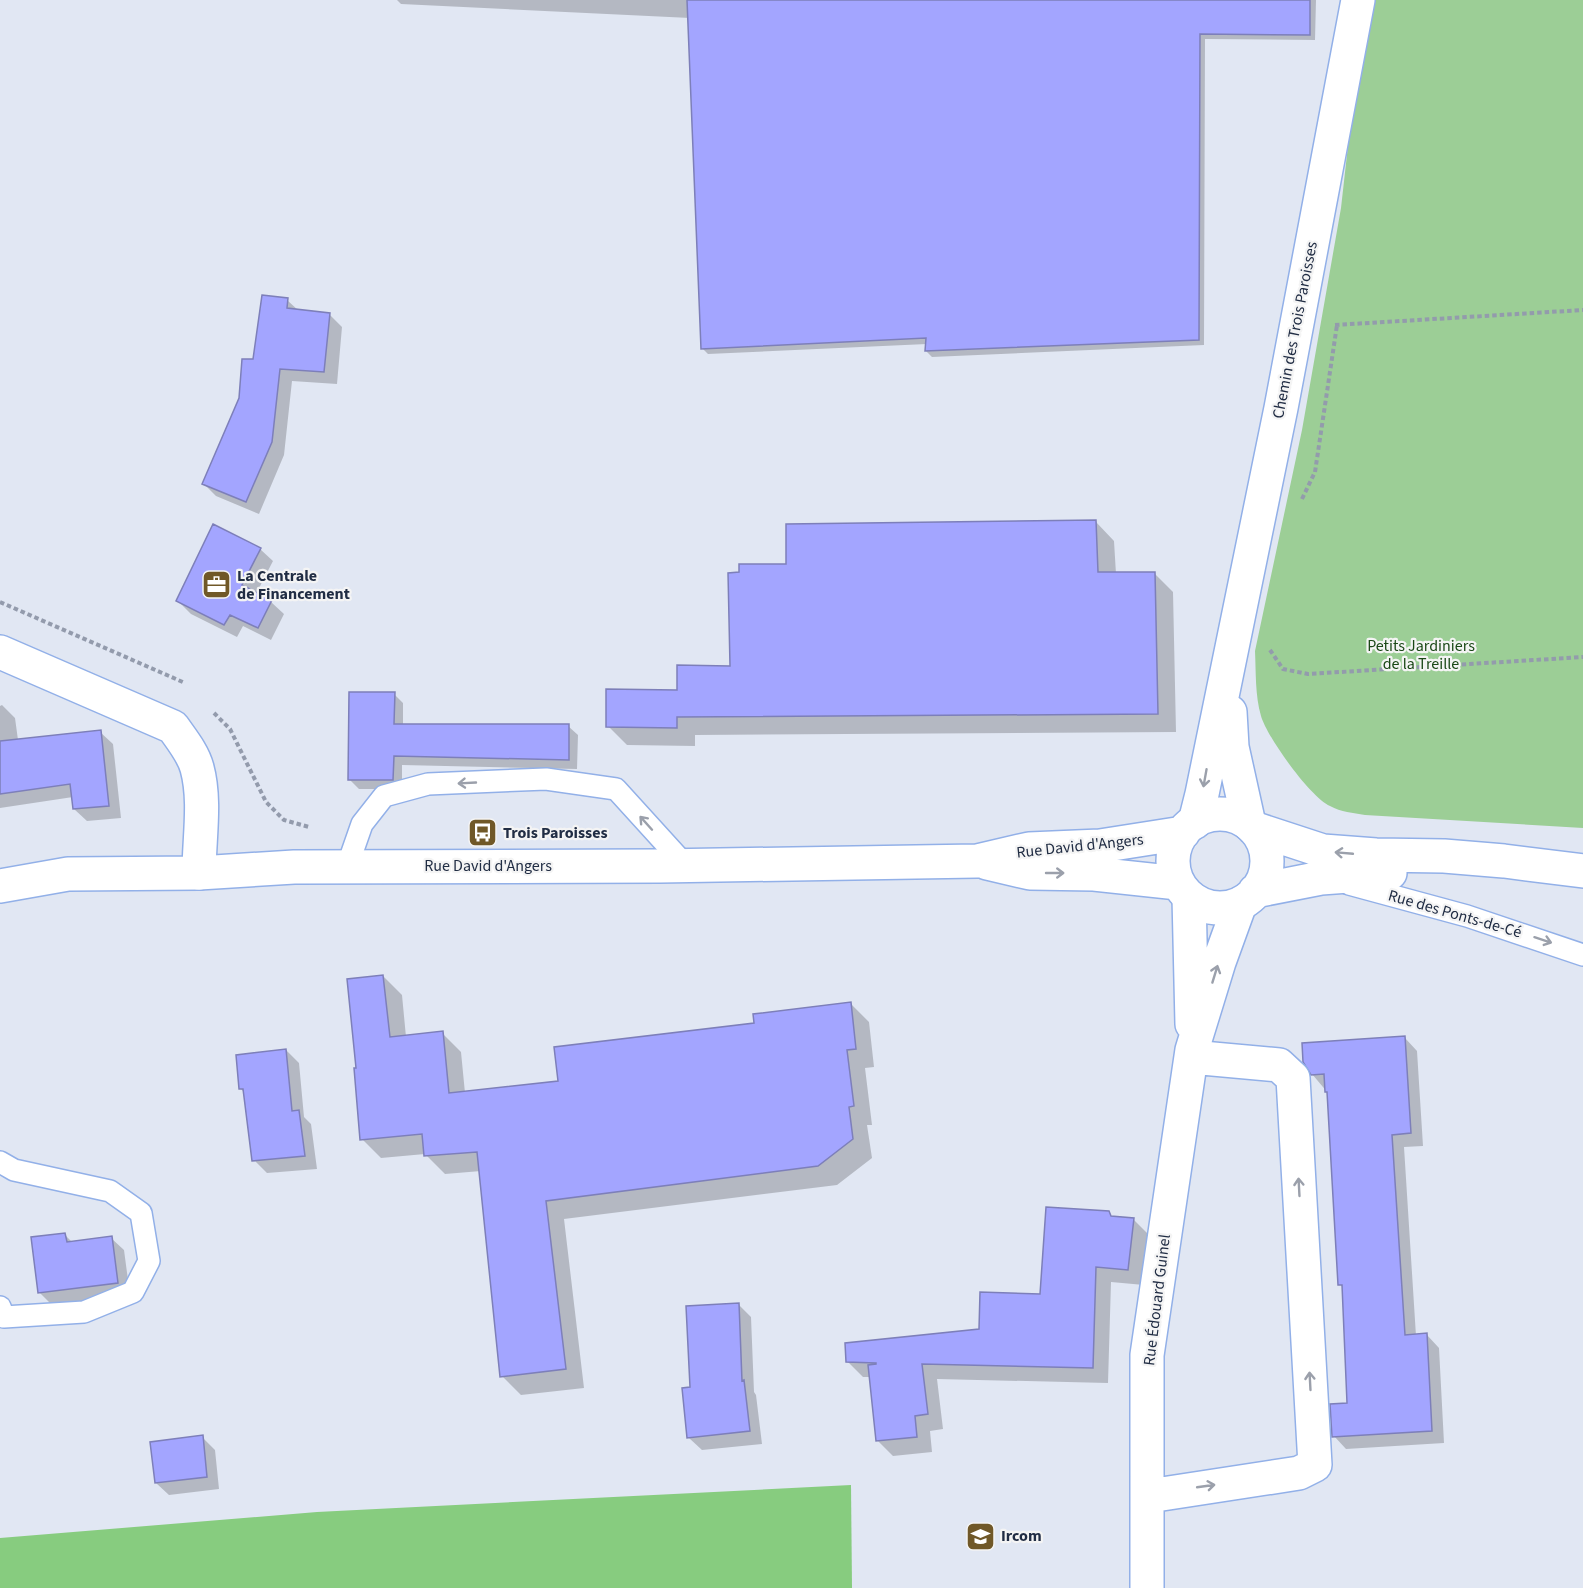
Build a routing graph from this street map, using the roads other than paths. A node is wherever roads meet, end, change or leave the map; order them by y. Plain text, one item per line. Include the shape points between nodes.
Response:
1 (1358, 0) edge
2 (0, 652) edge
3 (1229, 659) junction
4 (1251, 826) junction
5 (1189, 827) junction
6 (977, 861) junction
7 (686, 866) junction
8 (347, 867) junction
9 (1583, 871) edge
10 (199, 873) junction
11 (1325, 878) junction
12 (0, 886) edge
13 (1583, 886) edge
14 (1184, 890) junction
15 (1248, 897) junction
16 (1583, 955) edge
17 (1192, 1054) junction
18 (0, 1162) edge
19 (0, 1307) edge
20 (1149, 1496) junction
21 (1147, 1588) edge

1 - 3 street, Chemin des Trois Paroisses
2 - 10 street via 173,727 197,769 201,804
3 - 4 street, Chemin des Trois Paroisses via 1232,747
3 -> 5 street, Chemin des Trois Paroisses via 1203,794
4 - 5 street via 1222,815 1208,816
9 -> 4 street via 1444,856 1323,851
4 - 15 street via 1265,848 1266,863 1264,878
5 - 6 street, Rue David d'Angers via 1100,846 1029,849
5 - 14 street via 1176,844 1173,857 1174,870
6 - 7 street, Rue David d'Angers
6 -> 14 street, Rue David d'Angers via 1030,873 1094,874
7 - 8 street, Rue David d'Angers
7 -> 8 lane via 615,789 546,779 429,784 384,796 362,824
8 - 10 street, Rue David d'Angers
10 - 12 street, Rue David d'Angers via 69,874
11 - 13 street via 1444,873
11 - 15 street
11 -> 16 lane, Rue des Ponts-de-Cé via 1467,916
14 - 15 street via 1195,902 1210,907 1225,908
14 - 17 street, Rue Édouard Guinel
17 -> 15 street, Rue Édouard Guinel via 1219,962
17 - 20 street, Rue Édouard Guinel via 1147,1355
20 -> 17 street via 1299,1473 1315,1465 1293,1077 1279,1065
18 - 19 lane via 14,1170 110,1191 141,1213 149,1261 133,1292 84,1312 4,1317
20 - 21 street, Rue Édouard Guinel

